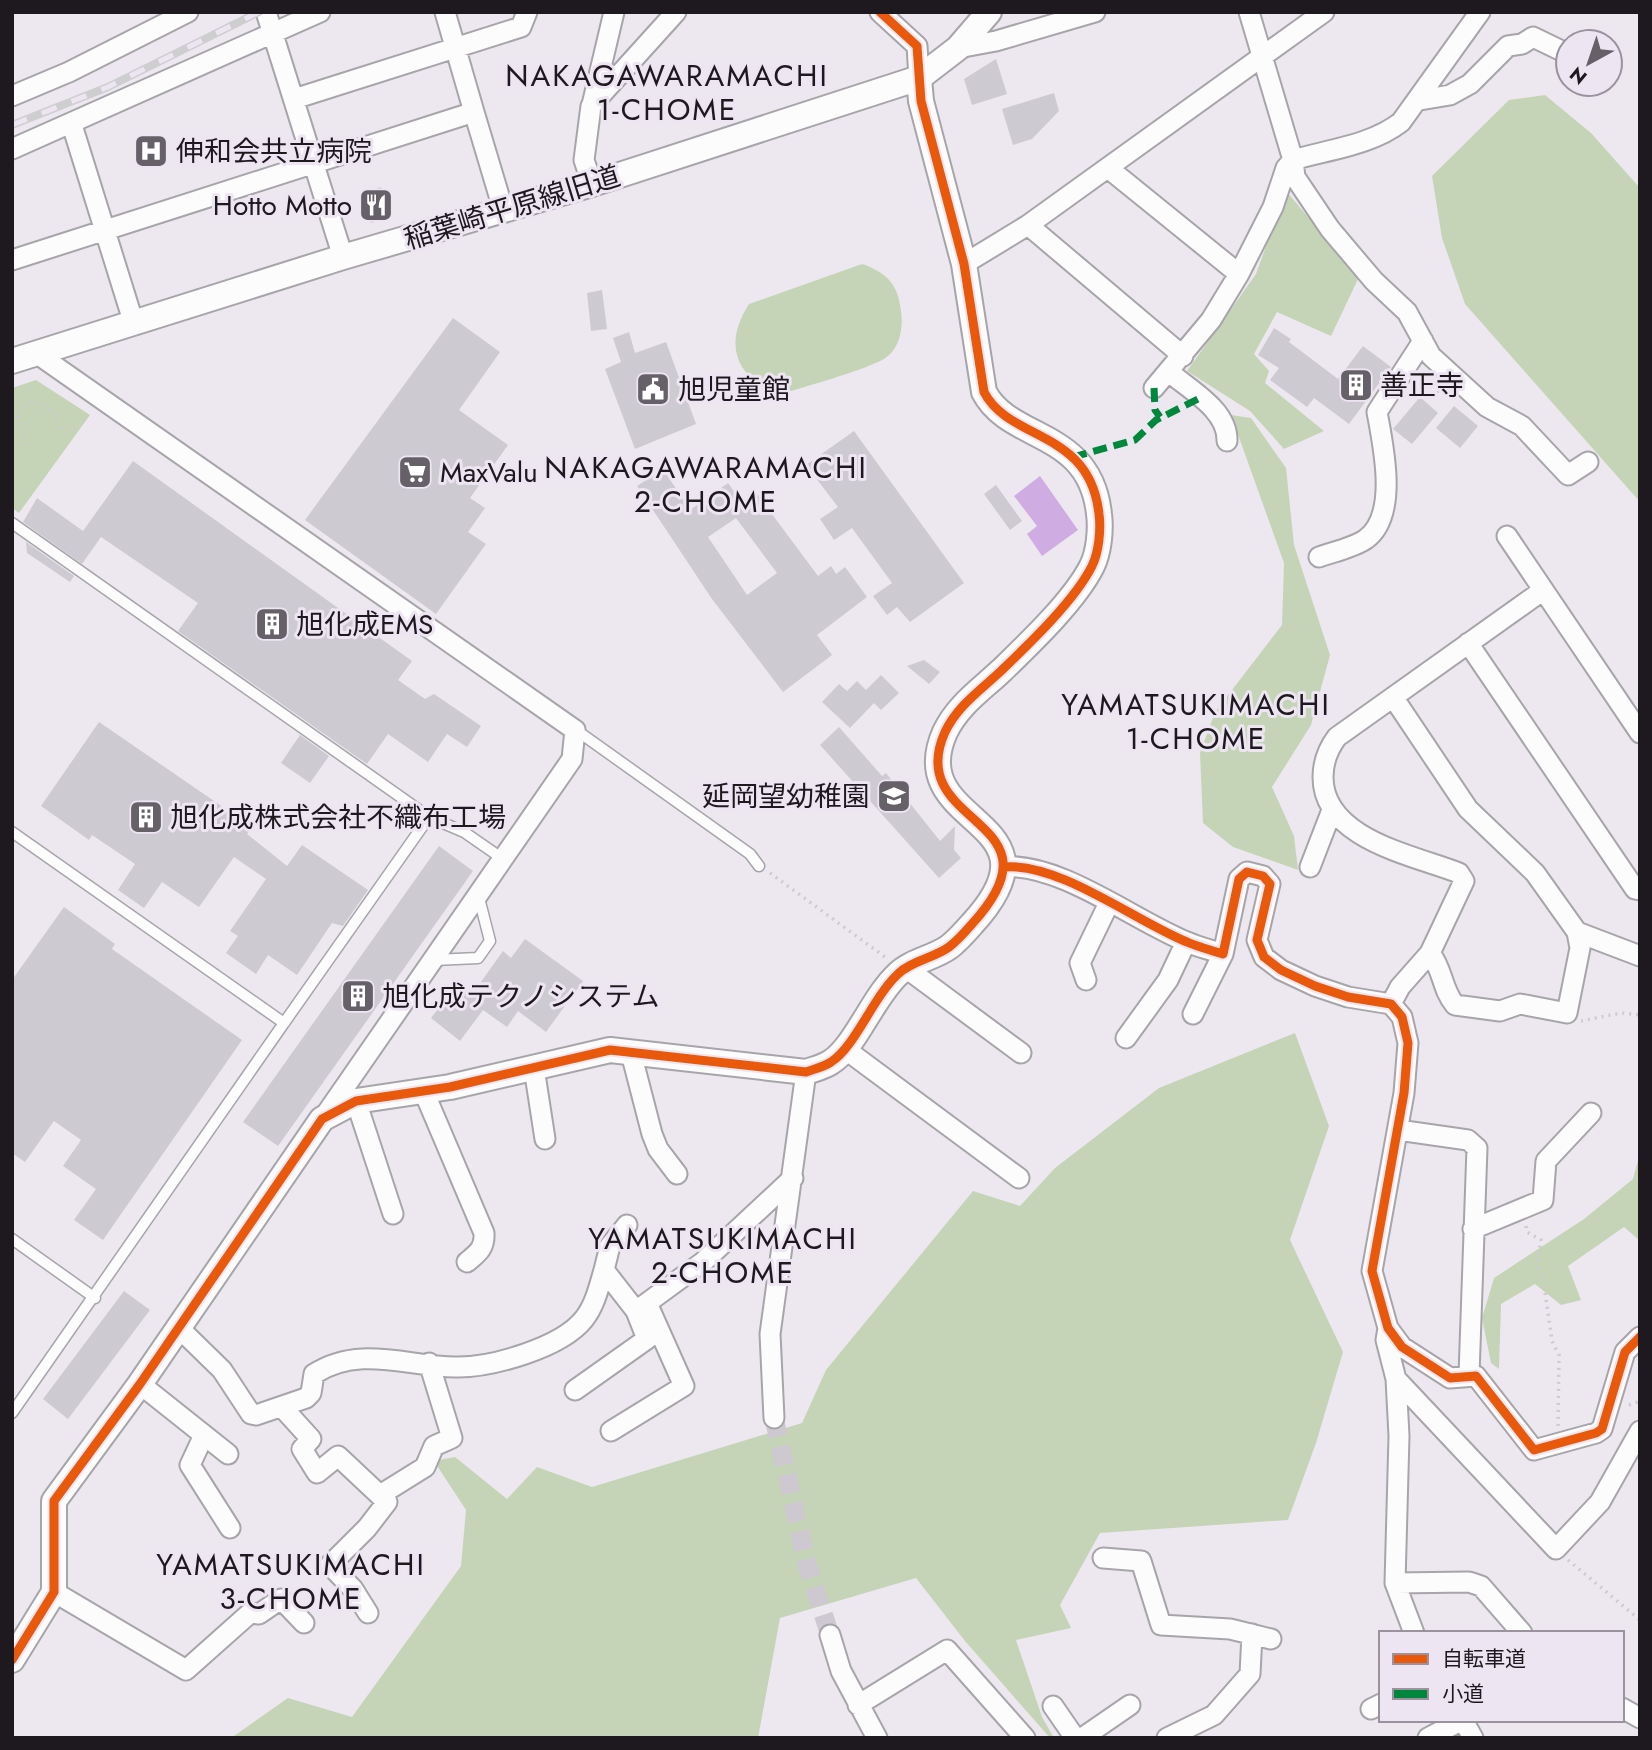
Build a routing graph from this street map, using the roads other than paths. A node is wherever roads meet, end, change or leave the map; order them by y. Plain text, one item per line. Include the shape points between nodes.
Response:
1 (188, 12) edge
2 (266, 12) edge
3 (320, 12) edge
4 (445, 12) edge
5 (527, 12) edge
6 (614, 12) edge
7 (676, 12) edge
8 (880, 12) edge
9 (989, 12) edge
10 (1095, 12) edge
11 (1249, 12) edge
12 (1324, 12) edge
13 (1480, 12) edge
14 (165, 17) edge
15 (273, 34) junction
16 (456, 47) junction
17 (1554, 47) edge
18 (958, 48) junction
19 (1262, 54) junction
20 (919, 78) junction
21 (12, 96) edge
22 (294, 99) junction
23 (1420, 100) junction
24 (591, 106) junction
25 (474, 112) junction
26 (72, 125) junction
27 (12, 149) edge
28 (1293, 160) junction
29 (314, 162) junction
30 (1108, 168) junction
31 (592, 184) junction
32 (503, 209) junction
33 (1028, 225) junction
34 (104, 230) junction
35 (343, 257) junction
36 (12, 260) edge
37 (964, 264) junction
38 (1239, 274) junction
39 (134, 324) junction
40 (1423, 341) junction
41 (36, 353) junction
42 (1182, 356) junction
43 (12, 361) edge
44 (1169, 372) junction
45 (1154, 388) dead end
46 (1227, 441) dead end
47 (1588, 463) dead end
48 (12, 523) edge
49 (1507, 536) dead end
50 (1335, 537) dead end
51 (1362, 540) junction
52 (1319, 557) dead end
53 (1542, 591) junction
54 (1468, 643) junction
55 (1393, 697) junction
56 (575, 730) junction
57 (1640, 733) edge
58 (1332, 810) junction
59 (429, 817) junction
60 (12, 832) edge
61 (503, 859) junction
62 (759, 866) road end
63 (1004, 867) junction
64 (1310, 867) dead end
65 (1640, 890) edge
66 (478, 893) junction
67 (1109, 903) junction
68 (1577, 932) junction
69 (1186, 942) junction
70 (1430, 953) junction
71 (1223, 954) junction
72 (1640, 956) edge
73 (431, 961) junction
74 (905, 969) junction
75 (1086, 980) dead end
76 (1391, 1004) junction
77 (1194, 1014) dead end
78 (284, 1023) junction
79 (1126, 1038) dead end
80 (845, 1049) junction
81 (631, 1053) junction
82 (1021, 1053) dead end
83 (534, 1068) junction
84 (806, 1072) junction
85 (424, 1092) junction
86 (356, 1101) junction
87 (1591, 1113) dead end
88 (322, 1119) junction
89 (1398, 1130) junction
90 (545, 1139) dead end
91 (677, 1174) dead end
92 (793, 1178) junction
93 (1019, 1178) dead end
94 (393, 1214) dead end
95 (627, 1225) dead end
96 (1474, 1229) junction
97 (12, 1240) edge
98 (467, 1262) dead end
99 (604, 1270) junction
100 (95, 1298) junction
101 (642, 1307) junction
102 (178, 1328) junction
103 (1388, 1328) junction
104 (1640, 1337) edge
105 (429, 1363) junction
106 (1469, 1375) junction
107 (1396, 1379) junction
108 (140, 1384) junction
109 (575, 1390) dead end
110 (282, 1407) junction
111 (12, 1413) edge
112 (774, 1418) tunnel mouth
113 (611, 1431) dead end
114 (1640, 1431) edge
115 (204, 1435) junction
116 (228, 1454) dead end
117 (380, 1495) junction
118 (230, 1528) dead end
119 (1103, 1558) dead end
120 (1395, 1583) junction
121 (54, 1592) junction
122 (368, 1613) dead end
123 (304, 1623) dead end
124 (1413, 1631) edge
125 (1520, 1631) edge
126 (1252, 1634) junction
127 (830, 1635) tunnel mouth
128 (1271, 1639) dead end
129 (12, 1660) edge
130 (1130, 1705) dead end
131 (1053, 1706) dead end
132 (1624, 1709) edge
133 (861, 1712) junction
134 (1640, 1718) edge
135 (1466, 1724) edge
136 (859, 1738) edge
137 (877, 1738) edge
138 (1025, 1738) edge
139 (1075, 1738) edge
140 (1082, 1738) edge
141 (1167, 1738) edge
142 (1428, 1738) edge

1 - 14 street
2 - 15 street
3 - 15 street
4 - 16 street
5 - 16 street via 521,27
6 - 24 street
7 - 24 street
8 - 20 street via 917,47
9 - 18 street, 稲葉崎平原線旧道
10 - 18 street
11 - 19 street
12 - 19 street
13 - 23 street
14 - 21 street via 69,72
15 - 22 street
15 - 26 street
16 - 22 street
16 - 25 street
17 - 23 street via 1533,37 1508,46 1470,84 1450,95
18 - 20 street, 稲葉崎平原線旧道
19 - 28 street
19 - 30 street
20 - 31 street, 稲葉崎平原線旧道
20 - 37 street
22 - 29 street
23 - 28 street via 1390,131
24 - 31 street via 584,160
25 - 29 street
25 - 32 street
26 - 27 street
26 - 34 street
28 - 38 street
28 - 40 street via 1295,177 1331,229 1407,312
29 - 34 street
29 - 35 street
30 - 33 street
30 - 38 street
31 - 32 street, 稲葉崎平原線旧道
32 - 35 street, 稲葉崎平原線旧道
33 - 37 street
33 - 42 street
34 - 36 street
34 - 39 street
35 - 39 street, 稲葉崎平原線旧道
37 - 63 street via 984,393 1002,414 1073,457 1090,482 1099,513 1092,566 1066,601 961,706 936,756 940,783 959,807 987,830 1001,849
38 - 42 street
39 - 41 street, 稲葉崎平原線旧道
40 - 47 street via 1431,356 1487,407 1522,426 1568,475
40 - 51 street via 1377,412 1385,452 1386,499 1381,517
41 - 43 street, 稲葉崎平原線旧道
41 - 56 street
42 - 44 street
44 - 45 street
44 - 46 street via 1219,414
48 - 59 lane
49 - 53 street
50 - 51 street
51 - 52 street
53 - 54 street
53 - 57 street
54 - 55 street
54 - 65 street via 1635,889
55 - 58 street via 1330,746 1323,788
55 - 68 street via 1468,809 1535,873
56 - 61 street via 572,759
56 - 62 lane
58 - 64 street
58 - 70 street via 1358,832 1459,873 1464,881
59 - 61 lane via 464,832
59 - 78 lane
60 - 78 lane
61 - 66 street
63 - 67 street via 1023,866 1048,874
63 - 74 street via 994,893 973,923 948,947
66 - 73 street
66 - 73 lane via 490,942 478,958
67 - 69 street
67 - 75 street via 1080,962
68 - 70 street via 1580,947 1567,1013 1520,1004 1500,1011 1455,1005
68 - 72 street
69 - 71 street
69 - 79 street via 1168,980
70 - 76 street via 1399,987
71 - 76 street via 1239,879 1247,872 1256,873 1270,884 1257,940 1264,957 1315,986
71 - 77 street
73 - 88 street
74 - 80 street via 872,1003
74 - 82 street
76 - 89 street via 1402,1017 1408,1043
78 - 100 lane
80 - 84 street via 831,1062
80 - 93 street
81 - 83 street via 610,1051
81 - 84 street
81 - 91 street via 652,1134
83 - 85 street
83 - 90 street
84 - 92 street
85 - 86 street
85 - 98 street via 484,1233 480,1251
86 - 88 street
86 - 94 street
87 - 96 street via 1546,1161 1543,1200
88 - 102 street
89 - 96 street via 1468,1140 1477,1148
89 - 103 street via 1372,1271
92 - 101 street via 703,1262
92 - 112 street via 770,1334
95 - 99 street via 610,1246
96 - 106 street
97 - 100 lane
99 - 101 street
99 - 105 street via 583,1321 563,1335 516,1358 456,1367
100 - 111 lane
101 - 109 street via 647,1339
101 - 113 street via 684,1386
102 - 108 street
102 - 110 street via 222,1370 251,1413
103 - 106 street via 1402,1347 1433,1369 1450,1378
103 - 107 street via 1386,1340
104 - 106 street via 1625,1352 1602,1429 1534,1450 1476,1376
105 - 110 street via 338,1361 314,1374 306,1398
105 - 117 street via 453,1438 434,1446 425,1467
107 - 114 street via 1556,1549 1601,1502
107 - 120 street
108 - 115 street
108 - 121 street via 54,1501
110 - 117 street via 311,1438 302,1450 317,1473 338,1456
115 - 116 street
115 - 118 street via 190,1465
117 - 122 street via 386,1506 330,1565
119 - 126 street via 1141,1561 1161,1625
120 - 124 street
120 - 125 street via 1469,1582 1480,1586
121 - 123 street via 186,1670 250,1612 259,1614 281,1598
121 - 129 street
126 - 128 street
126 - 141 street via 1250,1674 1214,1716
127 - 133 street
130 - 140 street
131 - 139 street
132 - 134 street
133 - 136 street
133 - 137 street
133 - 138 street via 947,1650
135 - 142 street

